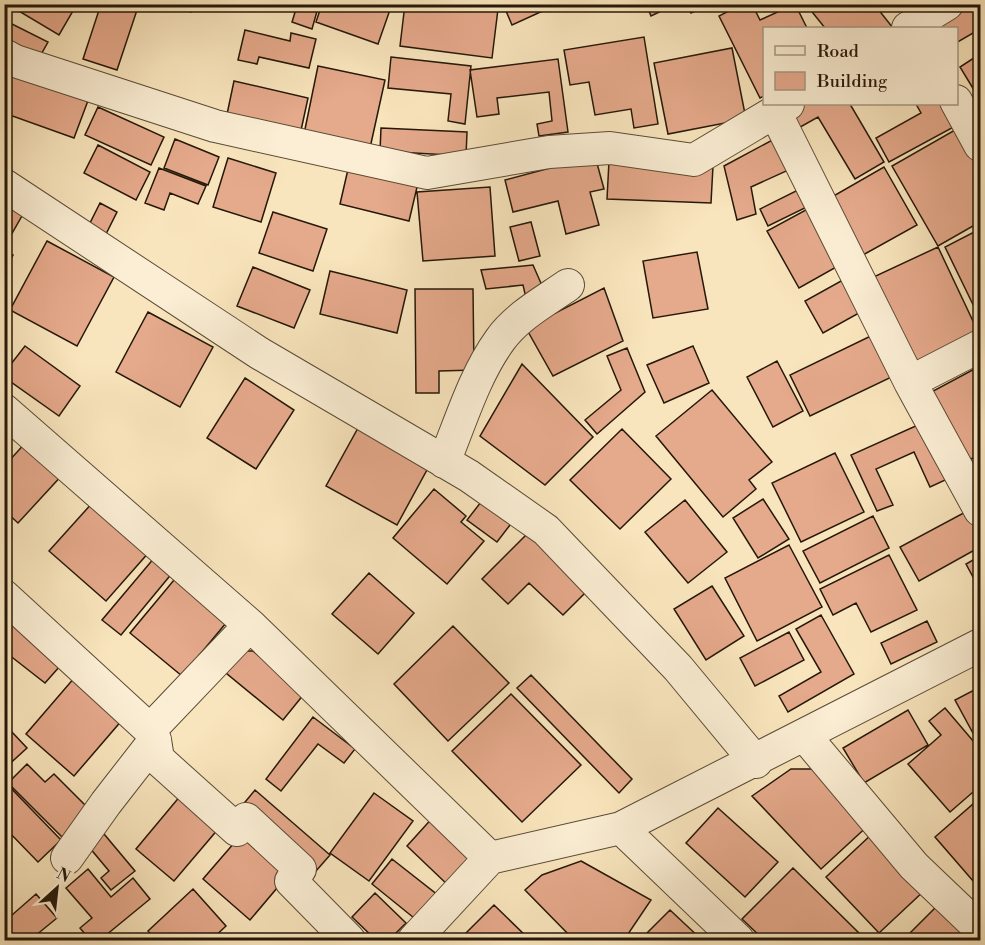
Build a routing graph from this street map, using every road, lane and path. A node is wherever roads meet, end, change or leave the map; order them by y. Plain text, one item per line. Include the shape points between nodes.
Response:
1 (947, 4) edge
2 (913, 27) edge
3 (4, 55) edge
4 (958, 103) edge
5 (781, 107) edge
6 (981, 145) edge
7 (4, 185) edge
8 (568, 285) dead end
9 (981, 346) edge
10 (910, 382) junction
11 (4, 410) edge
12 (444, 462) junction
13 (981, 510) edge
14 (4, 596) edge
15 (250, 625) junction
16 (981, 645) edge
17 (153, 735) junction
18 (805, 736) junction
19 (756, 762) junction
20 (621, 828) junction
21 (67, 858) dead end
22 (490, 858) junction
23 (981, 929) edge
24 (349, 940) edge
25 (414, 940) edge
26 (738, 940) edge

1 - 2 street
3 - 5 street via 215,126 427,173 549,152 610,148 694,160
4 - 6 street
5 - 10 street
7 - 12 street via 259,353
8 - 12 street via 500,338 478,377
9 - 10 street
10 - 13 street
11 - 15 street
12 - 19 street via 546,530 678,668
14 - 17 street
15 - 17 street
15 - 22 street
16 - 18 street
17 - 21 street
17 - 24 street via 158,759 237,830 246,819 288,854 300,869 291,881
18 - 19 street
18 - 23 street via 914,866
19 - 20 street
20 - 22 street
20 - 26 street
22 - 25 street

